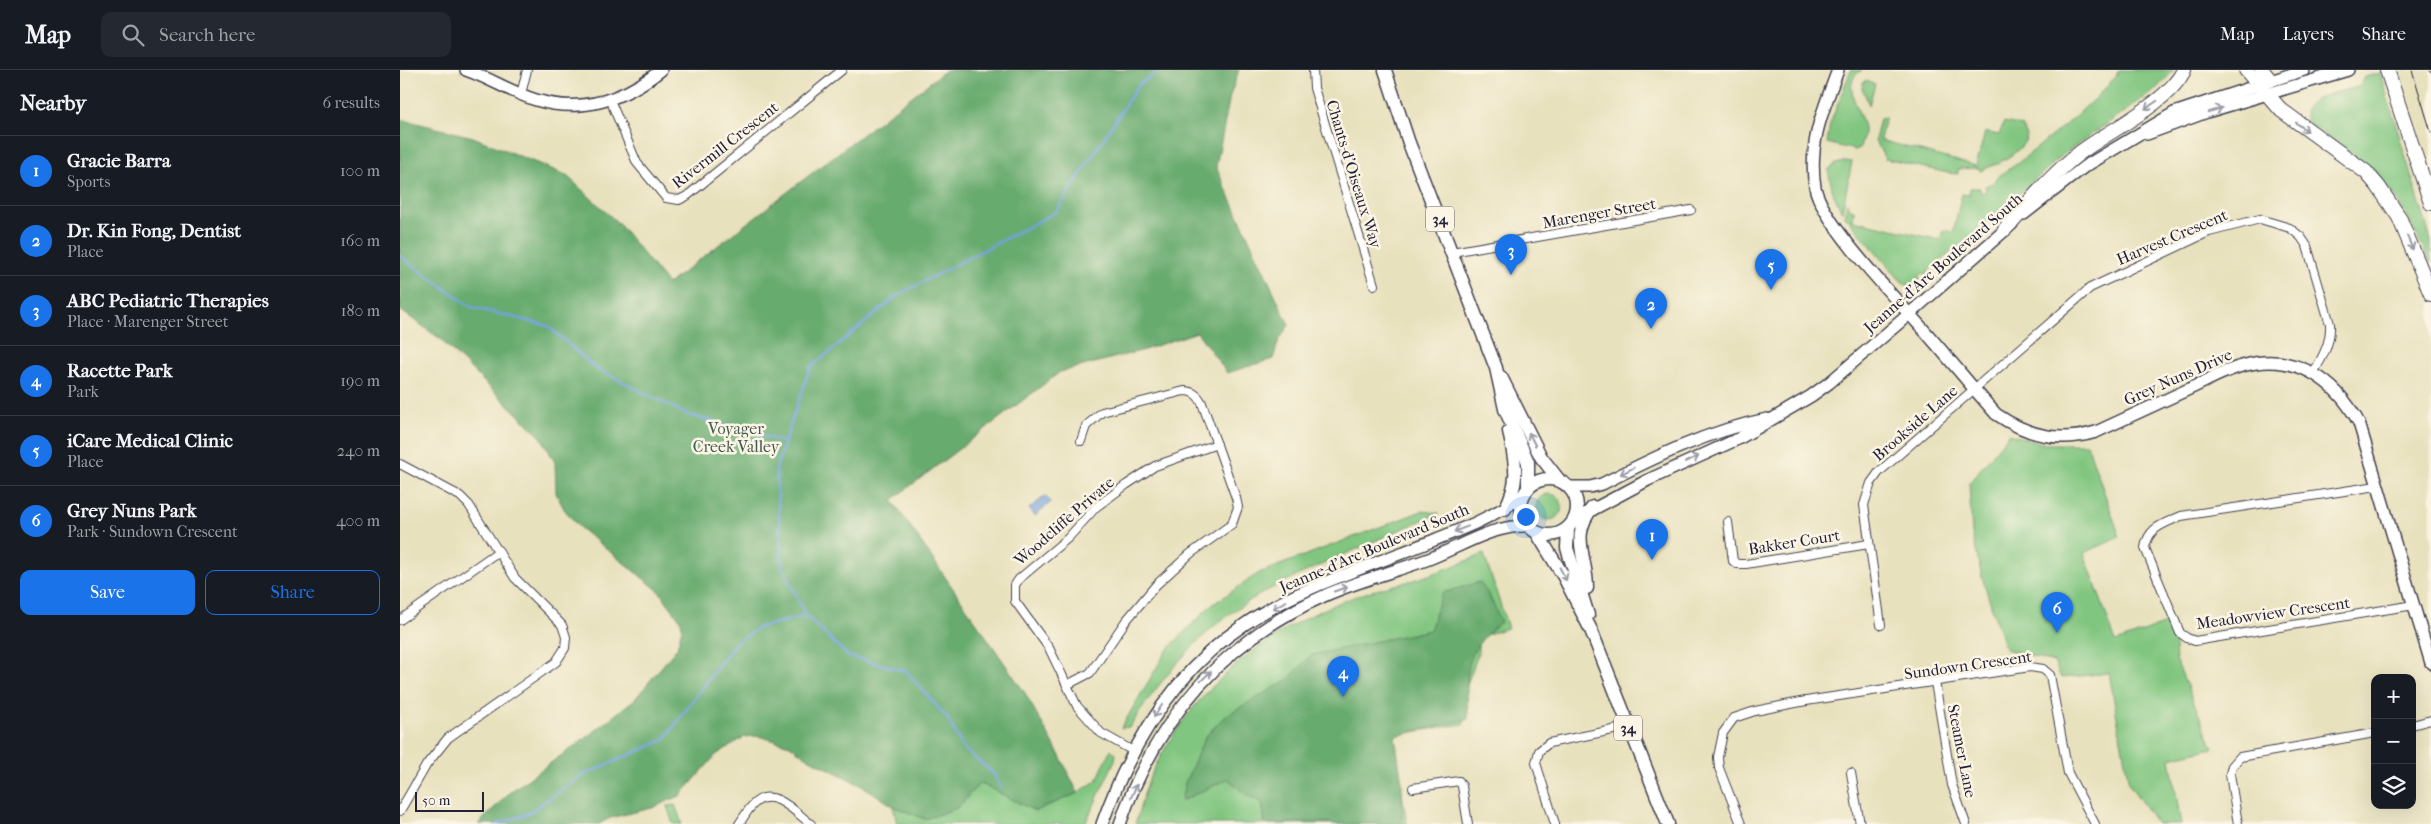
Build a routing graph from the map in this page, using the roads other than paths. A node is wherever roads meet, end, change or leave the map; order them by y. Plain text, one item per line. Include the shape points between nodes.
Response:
1 (466, 70) edge
2 (527, 70) edge
3 (661, 70) edge
4 (842, 70) edge
5 (1313, 70) edge
6 (1385, 70) edge
7 (1838, 70) edge
8 (2184, 70) edge
9 (2246, 70) edge
10 (2304, 70) edge
11 (2348, 70) edge
12 (2387, 70) edge
13 (2392, 70) edge
14 (2266, 75) edge
15 (2261, 89) junction
16 (520, 94) junction
17 (610, 100) junction
18 (2431, 202) edge
19 (1691, 210) dead end
20 (2005, 229) junction
21 (1452, 252) junction
22 (1374, 285) dead end
23 (2431, 294) edge
24 (1910, 314) junction
25 (1496, 368) junction
26 (2312, 373) junction
27 (1974, 389) junction
28 (1505, 409) junction
29 (1776, 418) junction
30 (1081, 441) dead end
31 (1217, 444) junction
32 (400, 464) edge
33 (1564, 483) junction
34 (2377, 486) junction
35 (1526, 491) junction
36 (1593, 508) junction
37 (1505, 509) junction
38 (1728, 522) dead end
39 (1571, 524) junction
40 (1533, 530) junction
41 (1869, 544) junction
42 (499, 551) junction
43 (1586, 605) junction
44 (2414, 605) junction
45 (400, 620) edge
46 (1881, 626) dead end
47 (1591, 630) junction
48 (2431, 663) edge
49 (1935, 682) junction
50 (1067, 685) junction
51 (2431, 720) edge
52 (2416, 725) edge
53 (1628, 727) junction
54 (2371, 734) edge
55 (1133, 751) junction
56 (1148, 759) junction
57 (1851, 773) dead end
58 (1413, 788) dead end
59 (400, 811) edge
60 (739, 824) edge
61 (811, 824) edge
62 (1102, 824) edge
63 (1120, 824) edge
64 (1468, 824) edge
65 (1553, 824) edge
66 (1668, 824) edge
67 (1741, 824) edge
68 (1860, 824) edge
69 (1966, 824) edge
70 (2095, 824) edge
71 (2238, 824) edge

1 - 16 main road
2 - 16 street
3 - 17 main road via 622,96
4 - 17 street, Rivermill Crescent via 679,200 666,198 637,163
5 - 22 street, Chants-d'Oiseaux Way via 1314,88
6 - 21 main road, 34 via 1409,143
7 - 24 main road, Grey Nuns Drive via 1818,123 1814,145 1815,189 1828,217
8 -> 20 highway via 2176,84 2162,97 2076,155
9 - 15 highway
10 - 14 main road, Jeanne-d'Arc Boulevard South
11 - 15 main road, Jeanne-d'Arc Boulevard South
12 - 18 highway
13 - 18 highway
14 - 15 main road, Jeanne-d'Arc Boulevard South
15 - 20 main road, Jeanne-d'Arc Boulevard South via 2136,138 2084,167
15 -> 23 highway via 2287,116 2366,172 2378,186 2399,217
16 - 17 main road via 558,104 584,105
19 - 21 street, Marenger Street
20 - 24 main road, Jeanne-d'Arc Boulevard South
21 - 25 main road, 34
24 - 27 main road, Grey Nuns Drive
24 - 29 main road, Jeanne-d'Arc Boulevard South via 1829,383
25 - 28 main road, 34
33 -> 25 main road, 34 via 1542,457
26 - 27 main road, Grey Nuns Drive via 2277,363 2244,365 2096,432 2067,438 2035,434 2015,426 1996,414
26 - 27 street, Harvest Crescent via 2327,347 2330,329 2307,246 2290,228 2260,219 2209,232 2090,288
26 - 34 main road, Grey Nuns Drive via 2334,388 2349,405 2359,423
27 - 41 street, Brookside Lane via 1879,472 1871,483 1864,505
28 - 35 main road, 34 via 1528,462
28 - 37 main road via 1516,473 1513,495
29 -> 33 main road, Jeanne-d'Arc Boulevard South via 1735,426 1705,437 1602,484 1590,487
36 -> 29 main road, Jeanne-d'Arc Boulevard South
30 - 31 street via 1086,426 1102,412 1190,391 1200,398
31 - 50 street via 1238,508 1232,524 1190,554 1156,585 1125,622 1090,673
31 - 50 street, Woodcliffe Private via 1155,466 1126,486 1096,508 1015,585 1015,601 1049,648
32 - 42 street via 465,500
33 - 35 main road via 1542,479
33 - 39 main road, 34 via 1578,502
34 - 44 main road, Grey Nuns Drive
34 - 44 street, Meadowview Crescent via 2181,516 2155,528 2146,538 2145,548 2180,633 2196,641
35 - 37 main road, Jeanne-d'Arc Boulevard South
35 - 40 main road, 34 via 1521,512
36 - 39 main road, Jeanne-d'Arc Boulevard South
36 - 43 main road via 1582,522 1580,534
37 -> 55 main road, Jeanne-d'Arc Boulevard South via 1316,586 1245,624 1214,648 1186,677 1161,706
38 - 41 street, Bakker Court via 1733,560 1737,564
39 - 40 main road via 1553,535
39 - 43 main road, 34 via 1567,548
40 -> 47 main road, 34 via 1564,576
56 -> 40 main road, Jeanne-d'Arc Boulevard South via 1200,682 1258,633 1327,594 1454,550 1497,530 1516,526
41 - 46 street, Brookside Lane
42 - 45 street
42 - 59 street via 515,578 562,625 565,648 556,662 448,738 427,764
43 - 47 main road, 34
44 - 48 main road, Grey Nuns Drive
47 - 53 main road, 34
49 - 67 street, Sundown Crescent via 1806,701 1734,718 1723,733 1718,763
49 - 69 street, Steamer Lane via 1952,785
49 - 70 street, Sundown Crescent via 2030,667 2043,669 2050,675 2068,773
50 - 55 street, Woodcliffe Private via 1077,706 1101,732
51 - 52 street
53 - 65 street via 1550,743 1539,751 1536,763
53 - 66 main road, 34
54 - 71 street via 2240,757 2230,774
55 - 56 main road
55 - 62 main road, Jeanne-d'Arc Boulevard South
63 -> 56 main road, Jeanne-d'Arc Boulevard South
57 - 68 street
58 - 64 street via 1460,782
60 - 61 street via 756,802 765,797 773,797

